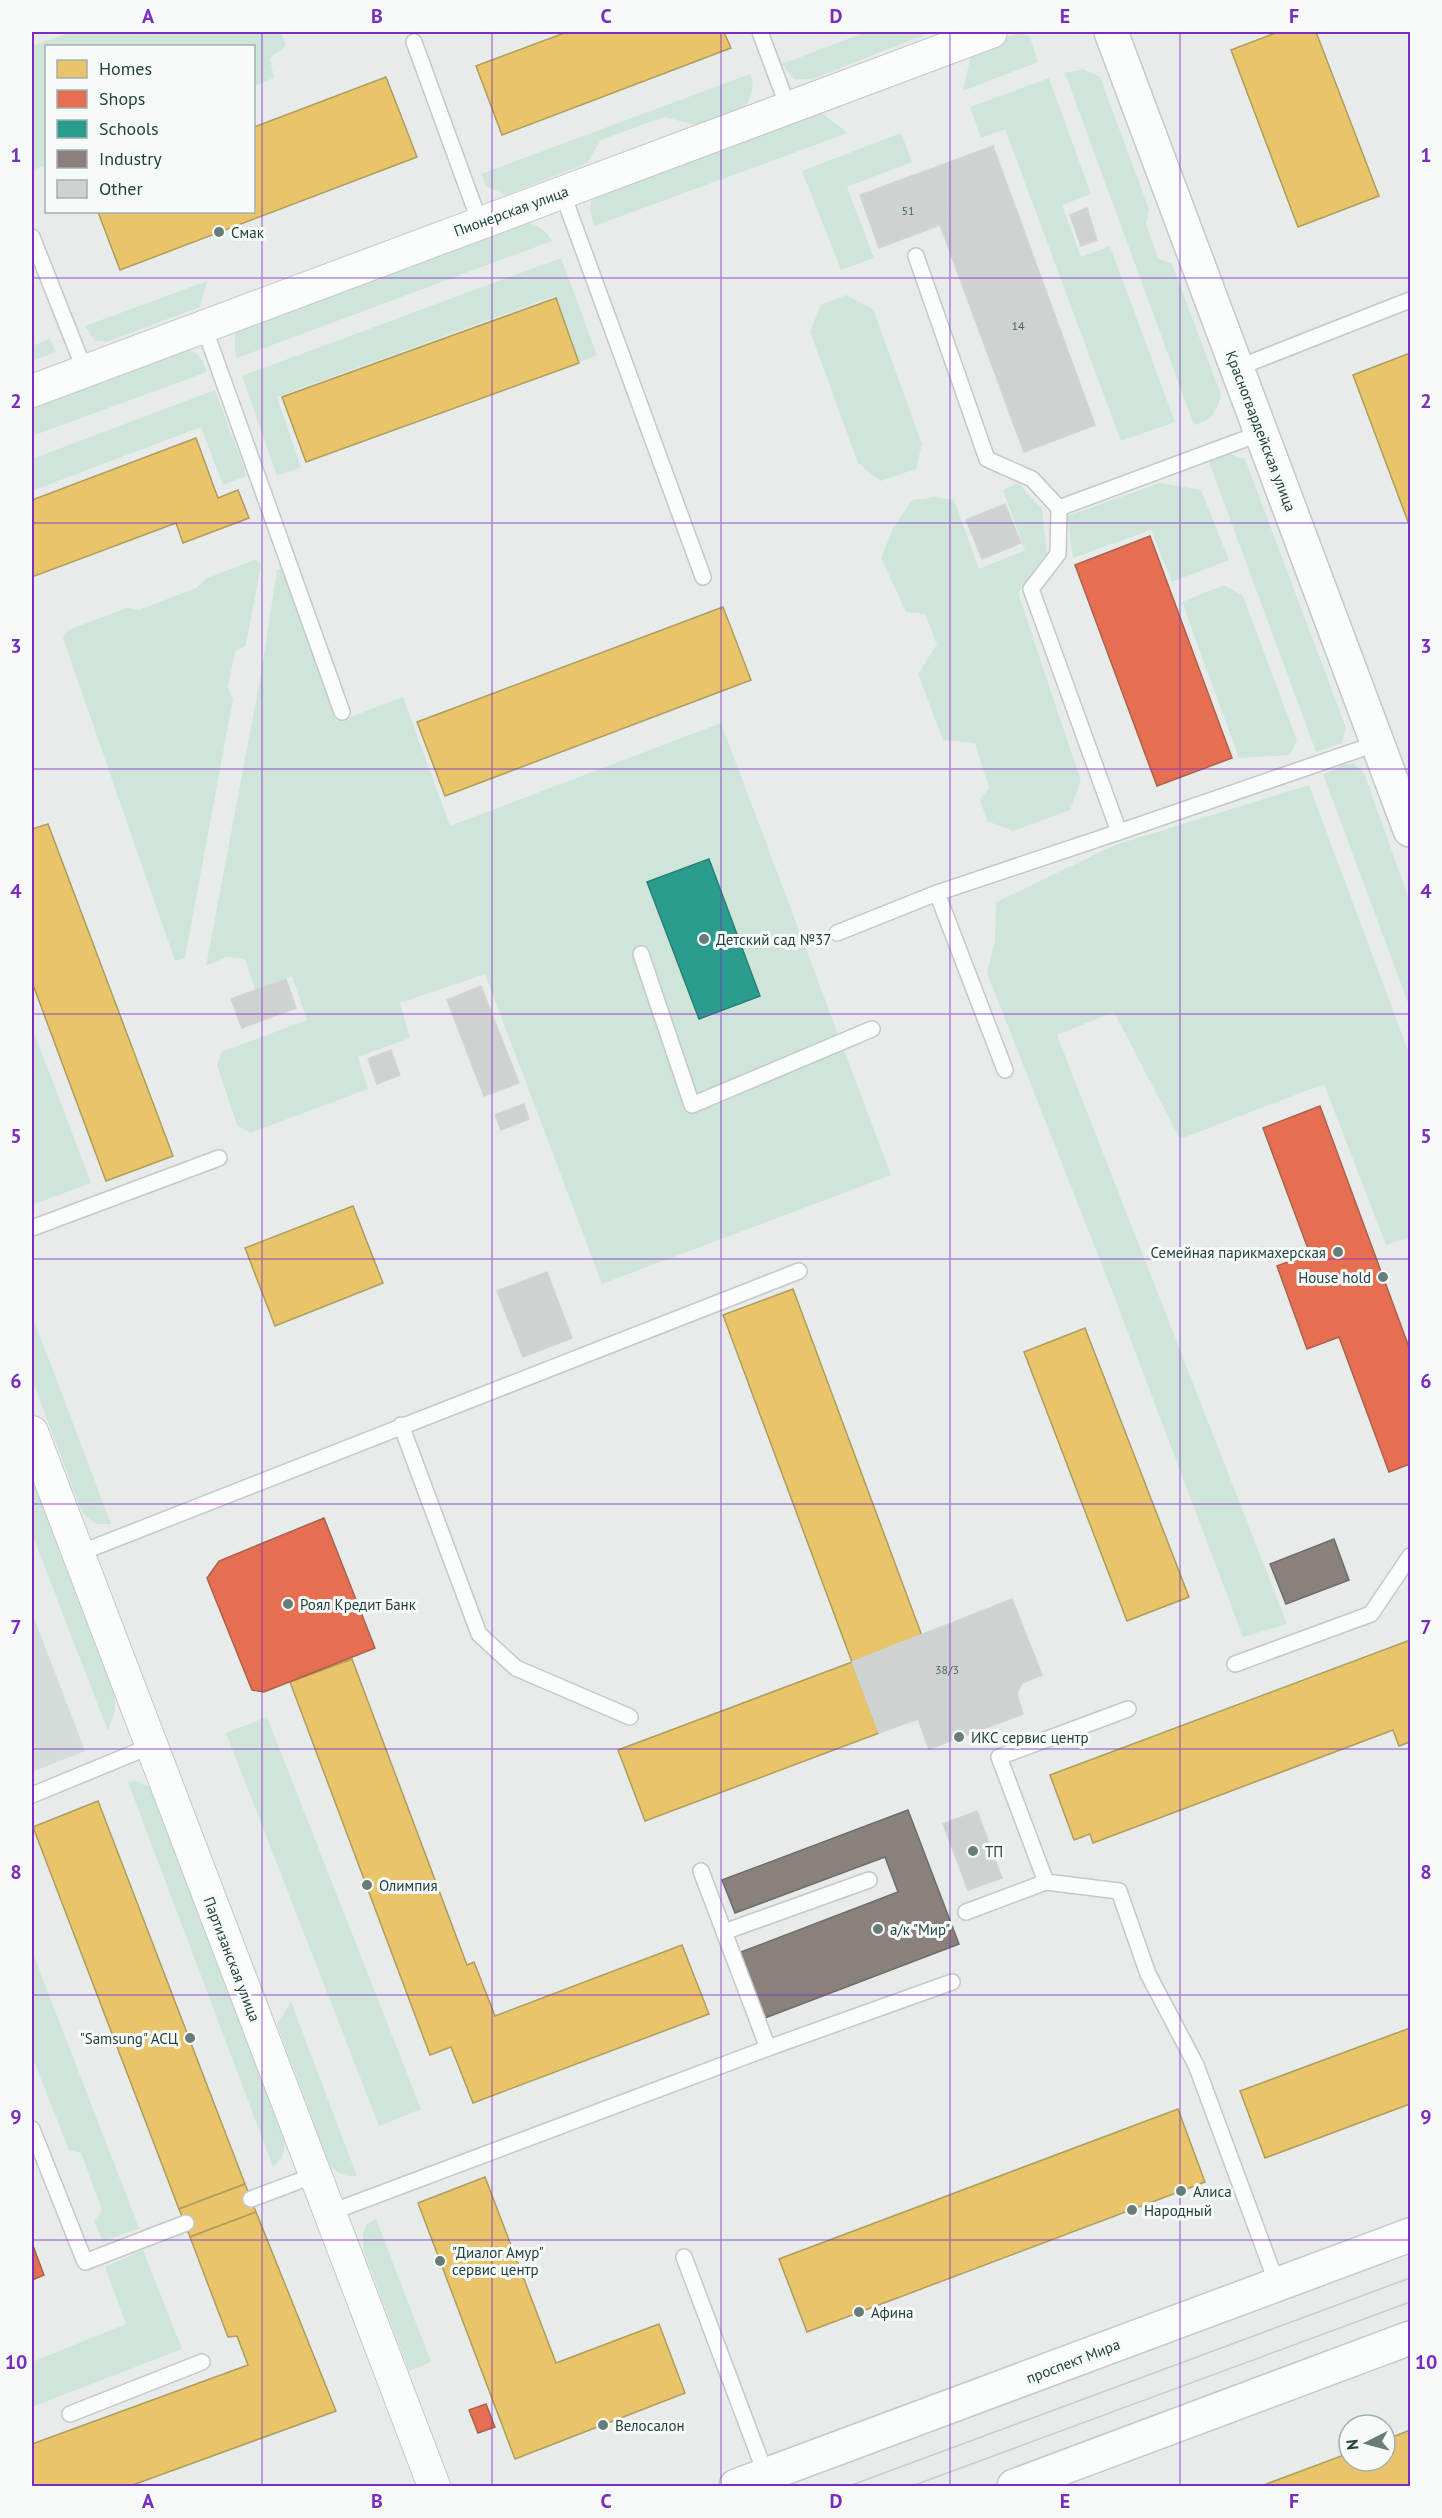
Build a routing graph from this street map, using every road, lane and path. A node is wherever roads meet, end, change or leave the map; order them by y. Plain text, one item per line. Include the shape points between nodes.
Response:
1 (760, 32) edge
2 (990, 32) edge
3 (1111, 32) edge
4 (414, 42) dead end
5 (788, 107) junction
6 (562, 192) junction
7 (480, 223) junction
8 (32, 237) edge
9 (916, 256) dead end
10 (1410, 300) edge
11 (204, 327) junction
12 (1237, 368) junction
13 (85, 371) junction
14 (32, 391) edge
15 (1261, 433) junction
16 (1059, 508) junction
17 (703, 577) dead end
18 (342, 712) dead end
19 (1378, 743) junction
20 (1410, 830) edge
21 (1119, 832) junction
22 (937, 893) junction
23 (837, 933) dead end
24 (641, 954) dead end
25 (872, 1029) dead end
26 (1005, 1070) dead end
27 (219, 1158) dead end
28 (32, 1228) edge
29 (799, 1271) dead end
30 (401, 1425) junction
31 (32, 1432) edge
32 (78, 1554) junction
33 (1410, 1556) edge
34 (1235, 1664) dead end
35 (1128, 1709) dead end
36 (630, 1718) dead end
37 (151, 1746) junction
38 (32, 1795) edge
39 (701, 1871) dead end
40 (869, 1881) dead end
41 (1046, 1882) junction
42 (966, 1912) dead end
43 (724, 1932) junction
44 (952, 1982) dead end
45 (768, 2048) junction
46 (32, 2129) edge
47 (315, 2175) junction
48 (251, 2199) dead end
49 (329, 2213) junction
50 (186, 2223) dead end
51 (1410, 2235) edge
52 (684, 2257) dead end
53 (1277, 2284) junction
54 (1410, 2338) edge
55 (202, 2362) dead end
56 (70, 2414) dead end
57 (766, 2475) junction
58 (434, 2487) edge
59 (736, 2487) edge
60 (1014, 2487) edge

1 - 5 lane
2 - 5 street, Пионерская улица
3 - 12 main road, Красногвардейская улица
4 - 7 lane
5 - 6 street, Пионерская улица
6 - 7 street, Пионерская улица
6 - 17 lane
7 - 11 street, Пионерская улица
8 - 13 lane
9 - 16 lane via 987,459 1032,479
10 - 12 lane
11 - 13 street, Пионерская улица
11 - 18 lane
12 - 15 main road, Красногвардейская улица
13 - 14 street, Пионерская улица
15 - 16 lane
15 - 19 main road, Красногвардейская улица
16 - 21 lane via 1058,554 1031,589
19 - 20 main road, Красногвардейская улица
19 - 21 lane
21 - 22 lane
22 - 23 lane
22 - 26 lane
24 - 25 lane via 692,1105
27 - 28 lane
29 - 30 lane
30 - 32 lane
30 - 36 lane via 479,1634 516,1668
31 - 32 street, Партизанская улица
32 - 37 street, Партизанская улица
33 - 34 lane via 1371,1614
35 - 41 lane via 999,1757
37 - 38 lane
37 - 47 street, Партизанская улица
39 - 43 lane
40 - 43 lane
41 - 42 lane
41 - 53 lane via 1119,1891 1148,1974 1196,2065
43 - 45 lane
44 - 45 lane
45 - 49 lane
46 - 50 lane via 85,2262
47 - 48 lane
47 - 49 street, Партизанская улица
49 - 58 street, Партизанская улица
51 - 53 main road, проспект Мира
52 - 57 lane
53 - 57 main road, проспект Мира
54 - 60 main road
55 - 56 lane
57 - 59 main road, проспект Мира

